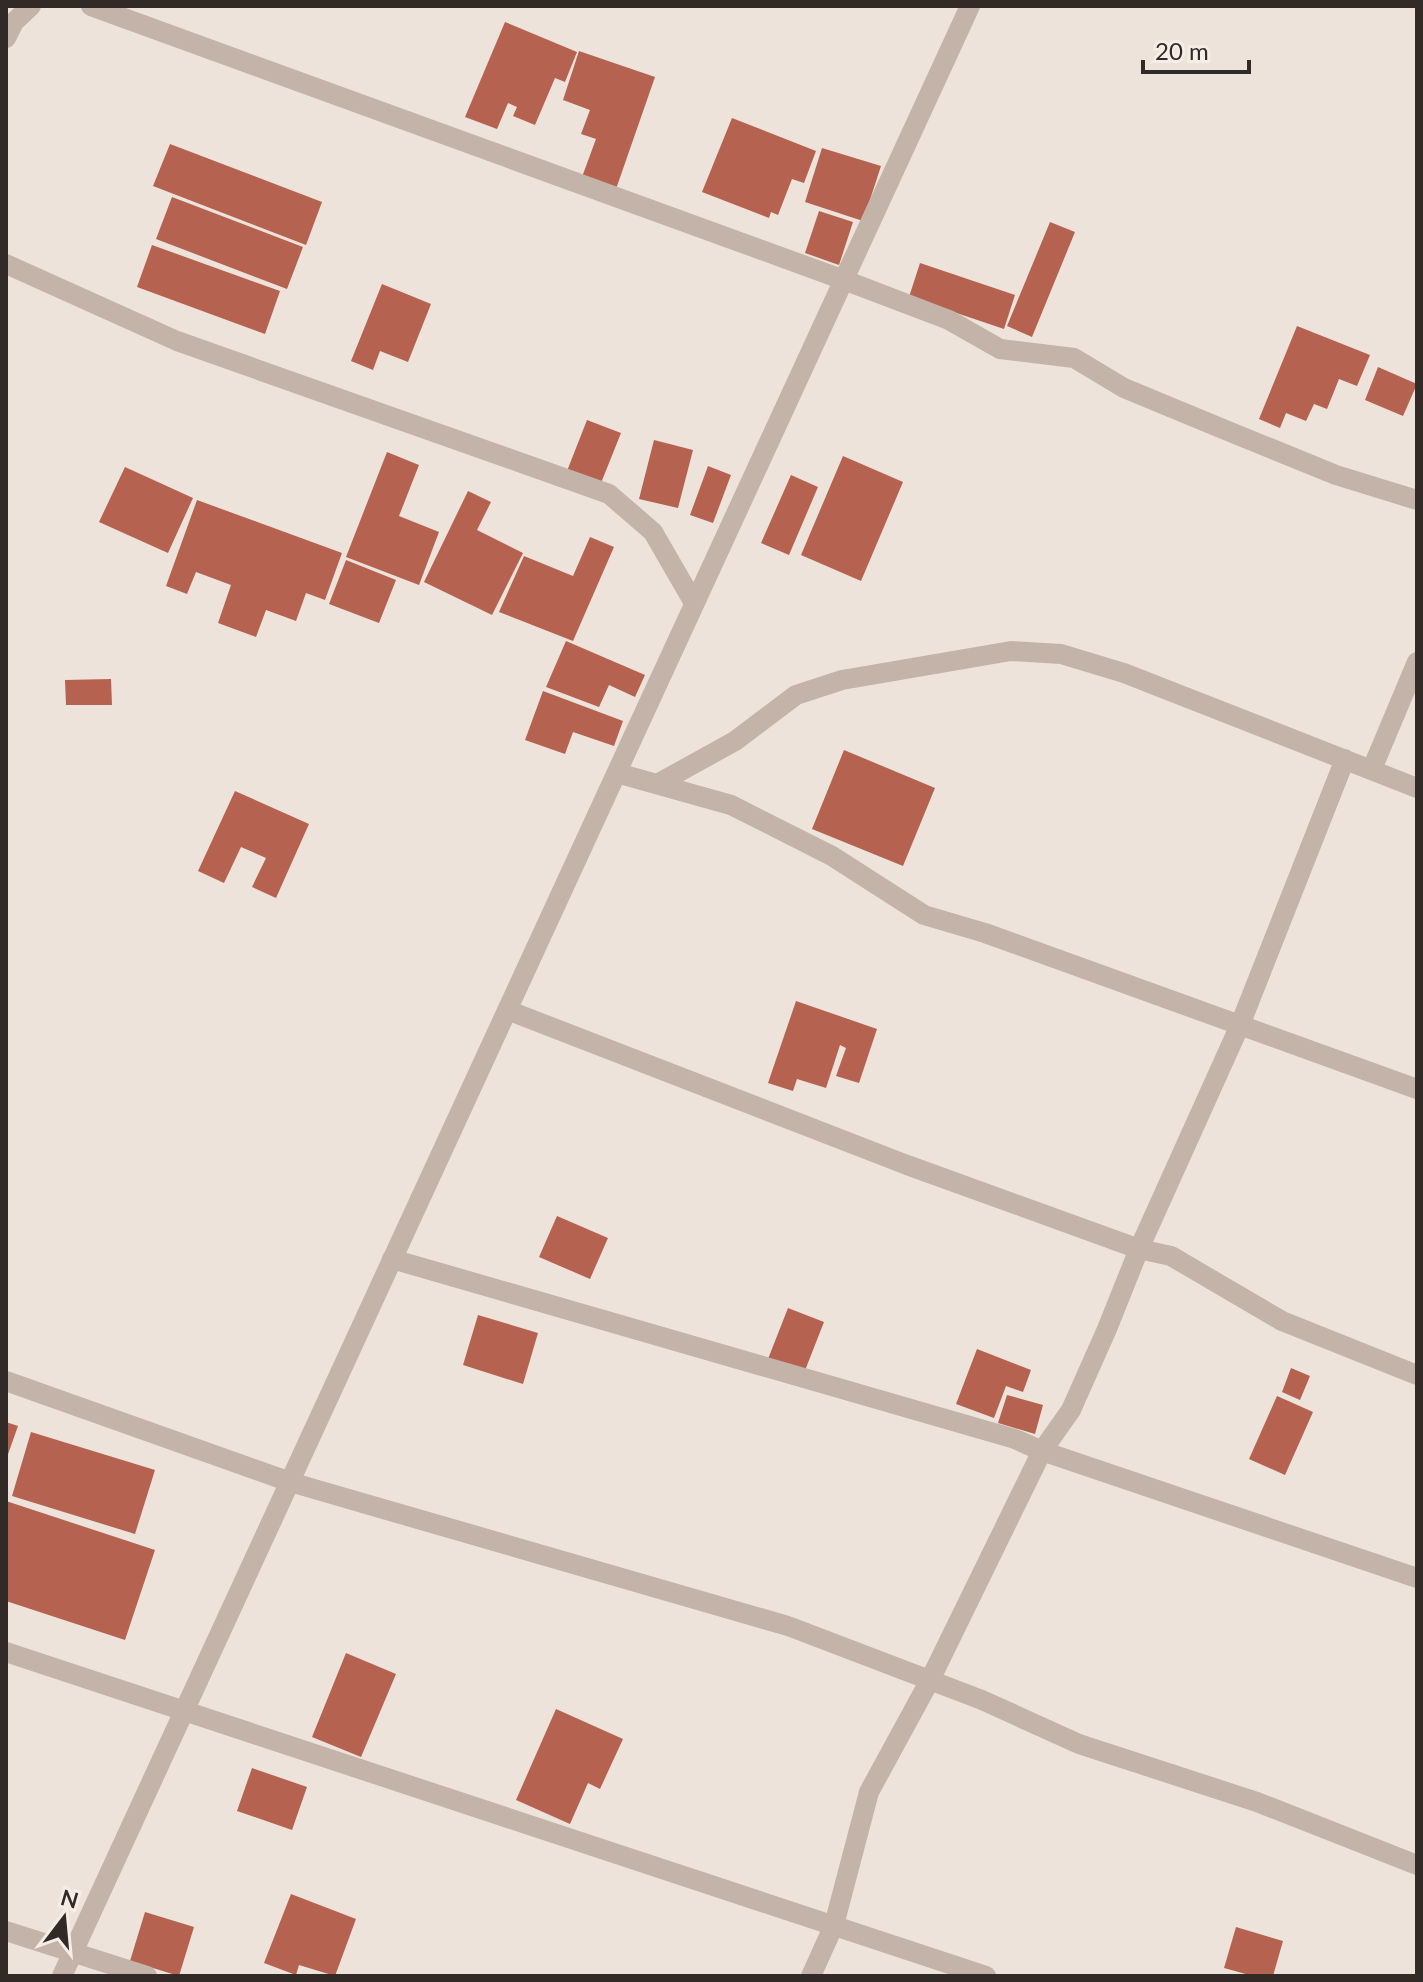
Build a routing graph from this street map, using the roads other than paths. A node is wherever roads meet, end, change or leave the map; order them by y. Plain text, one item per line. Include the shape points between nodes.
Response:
1 (31, 6) edge
2 (91, 6) edge
3 (970, 6) edge
4 (6, 38) edge
5 (6, 264) edge
6 (844, 280) junction
7 (1417, 500) edge
8 (694, 603) junction
9 (1417, 662) edge
10 (1345, 759) junction
11 (1372, 769) junction
12 (617, 773) junction
13 (659, 783) junction
14 (1417, 788) edge
15 (507, 1010) junction
16 (1240, 1025) junction
17 (1417, 1089) edge
18 (1139, 1249) junction
19 (392, 1259) junction
20 (1417, 1375) edge
21 (6, 1381) edge
22 (1042, 1451) junction
23 (290, 1482) junction
24 (1417, 1578) edge
25 (6, 1652) edge
26 (930, 1680) junction
27 (183, 1713) junction
28 (1417, 1865) edge
29 (834, 1925) junction
30 (6, 1931) edge
31 (72, 1954) junction
32 (62, 1976) edge
33 (147, 1976) edge
34 (811, 1976) edge
35 (986, 1976) edge

1 - 4 street
2 - 6 street
3 - 6 street
5 - 8 street via 177,341 609,494 653,532
6 - 7 street via 949,320 1000,349 1074,358 1124,388 1223,429 1336,475
6 - 8 street
8 - 12 street
9 - 11 street
10 - 11 street
10 - 13 street via 1124,673 1061,654 1011,651 842,680 796,695 735,741
10 - 16 street
11 - 14 street
12 - 13 street
12 - 15 street
13 - 16 street via 731,805 778,827 924,915
15 - 18 street
15 - 19 street
16 - 17 street
16 - 18 street
18 - 20 street via 1171,1256 1282,1321
18 - 22 street via 1071,1410
19 - 22 street
19 - 23 street
21 - 23 street
22 - 24 street
22 - 26 street
23 - 26 street via 788,1626
23 - 27 street
25 - 27 street
26 - 28 street via 1079,1744 1257,1802
26 - 29 street via 869,1792
27 - 29 street
27 - 31 street
29 - 34 street
29 - 35 street
30 - 31 street
31 - 32 street
31 - 33 street

